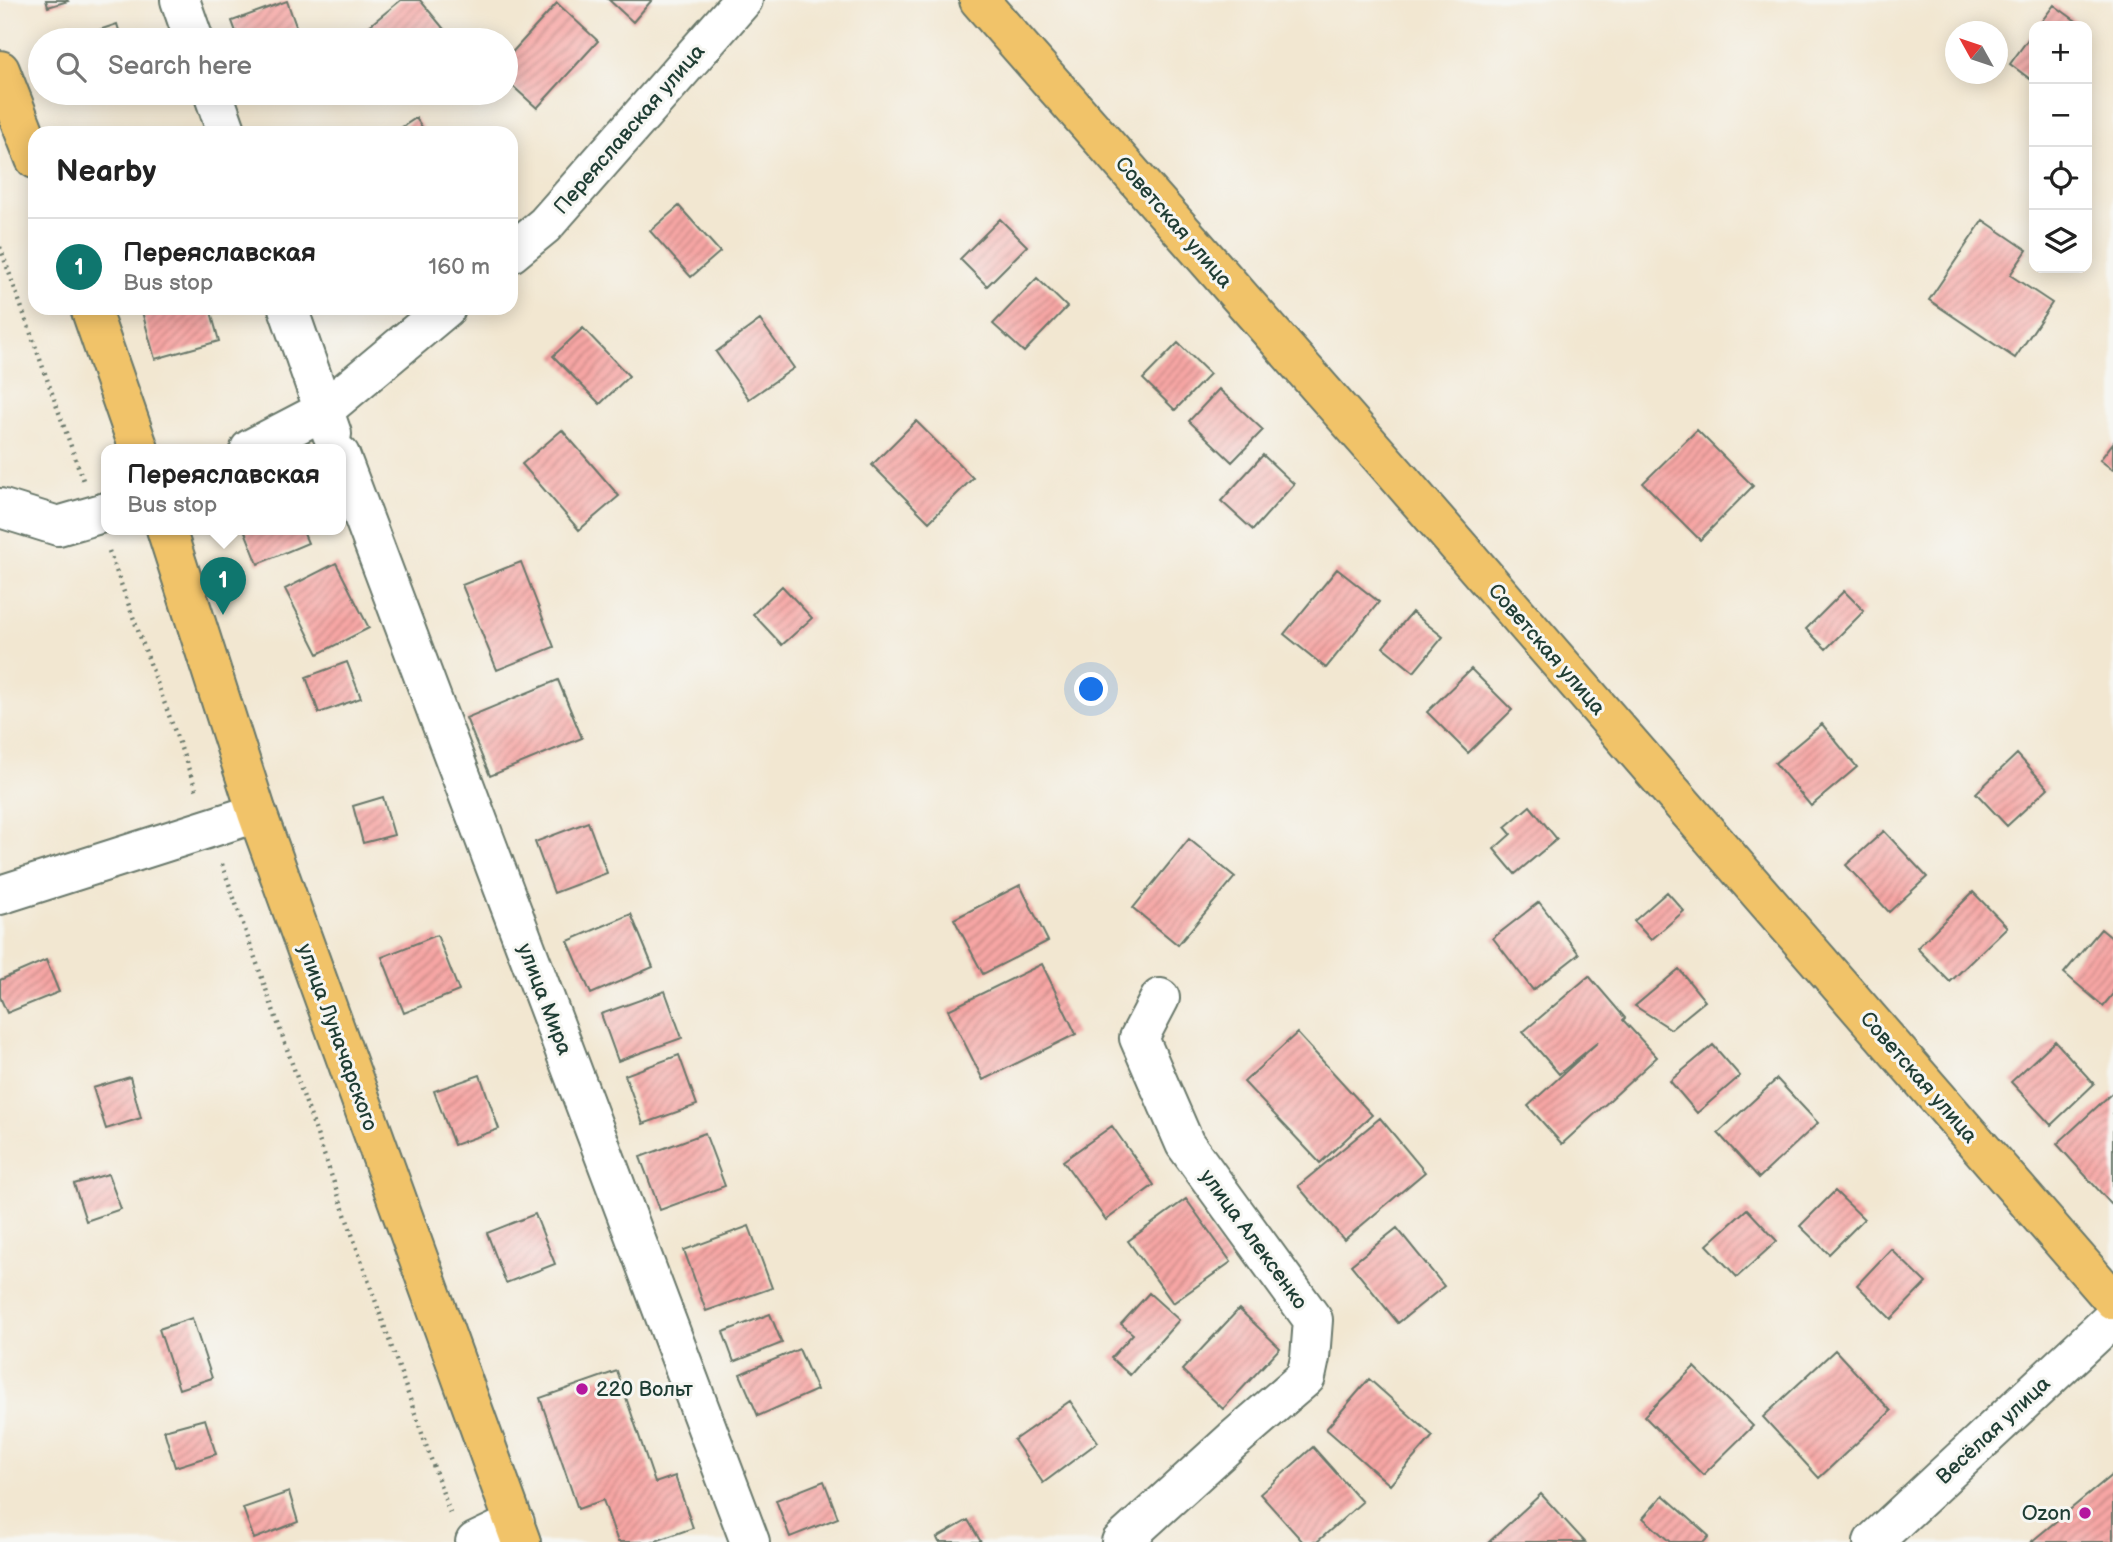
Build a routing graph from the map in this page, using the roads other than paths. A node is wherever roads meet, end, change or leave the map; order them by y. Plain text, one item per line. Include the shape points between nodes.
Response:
1 (180, 0) edge
2 (743, 0) edge
3 (979, 0) edge
4 (190, 28) edge
5 (0, 70) edge
6 (216, 105) edge
7 (224, 126) edge
8 (28, 141) edge
9 (518, 247) edge
10 (92, 315) edge
11 (290, 315) edge
12 (438, 315) edge
13 (324, 411) junction
14 (137, 444) edge
15 (260, 444) edge
16 (336, 444) edge
17 (346, 471) edge
18 (0, 508) edge
19 (101, 513) edge
20 (168, 535) edge
21 (257, 813) junction
22 (0, 895) edge
23 (1160, 998) dead end
24 (2113, 1300) edge
25 (2113, 1318) edge
26 (463, 1529) edge
27 (518, 1532) edge
28 (750, 1542) edge
29 (1121, 1542) edge
30 (1873, 1542) edge

1 - 4 street
2 - 9 street, Переяславская улица via 545,225
3 - 24 main road, Советская улица
5 - 8 main road
6 - 7 street
10 - 14 main road
11 - 13 street
12 - 13 street
13 - 15 street
13 - 16 street
17 - 28 street, улица Мира
18 - 19 street via 58,526
20 - 21 main road, улица Луначарского
21 - 22 street
21 - 27 main road, улица Луначарского
23 - 29 street, улица Алексенко via 1139,1038 1185,1144 1313,1320 1306,1377
25 - 30 street, Весёлая улица
26 - 27 street

